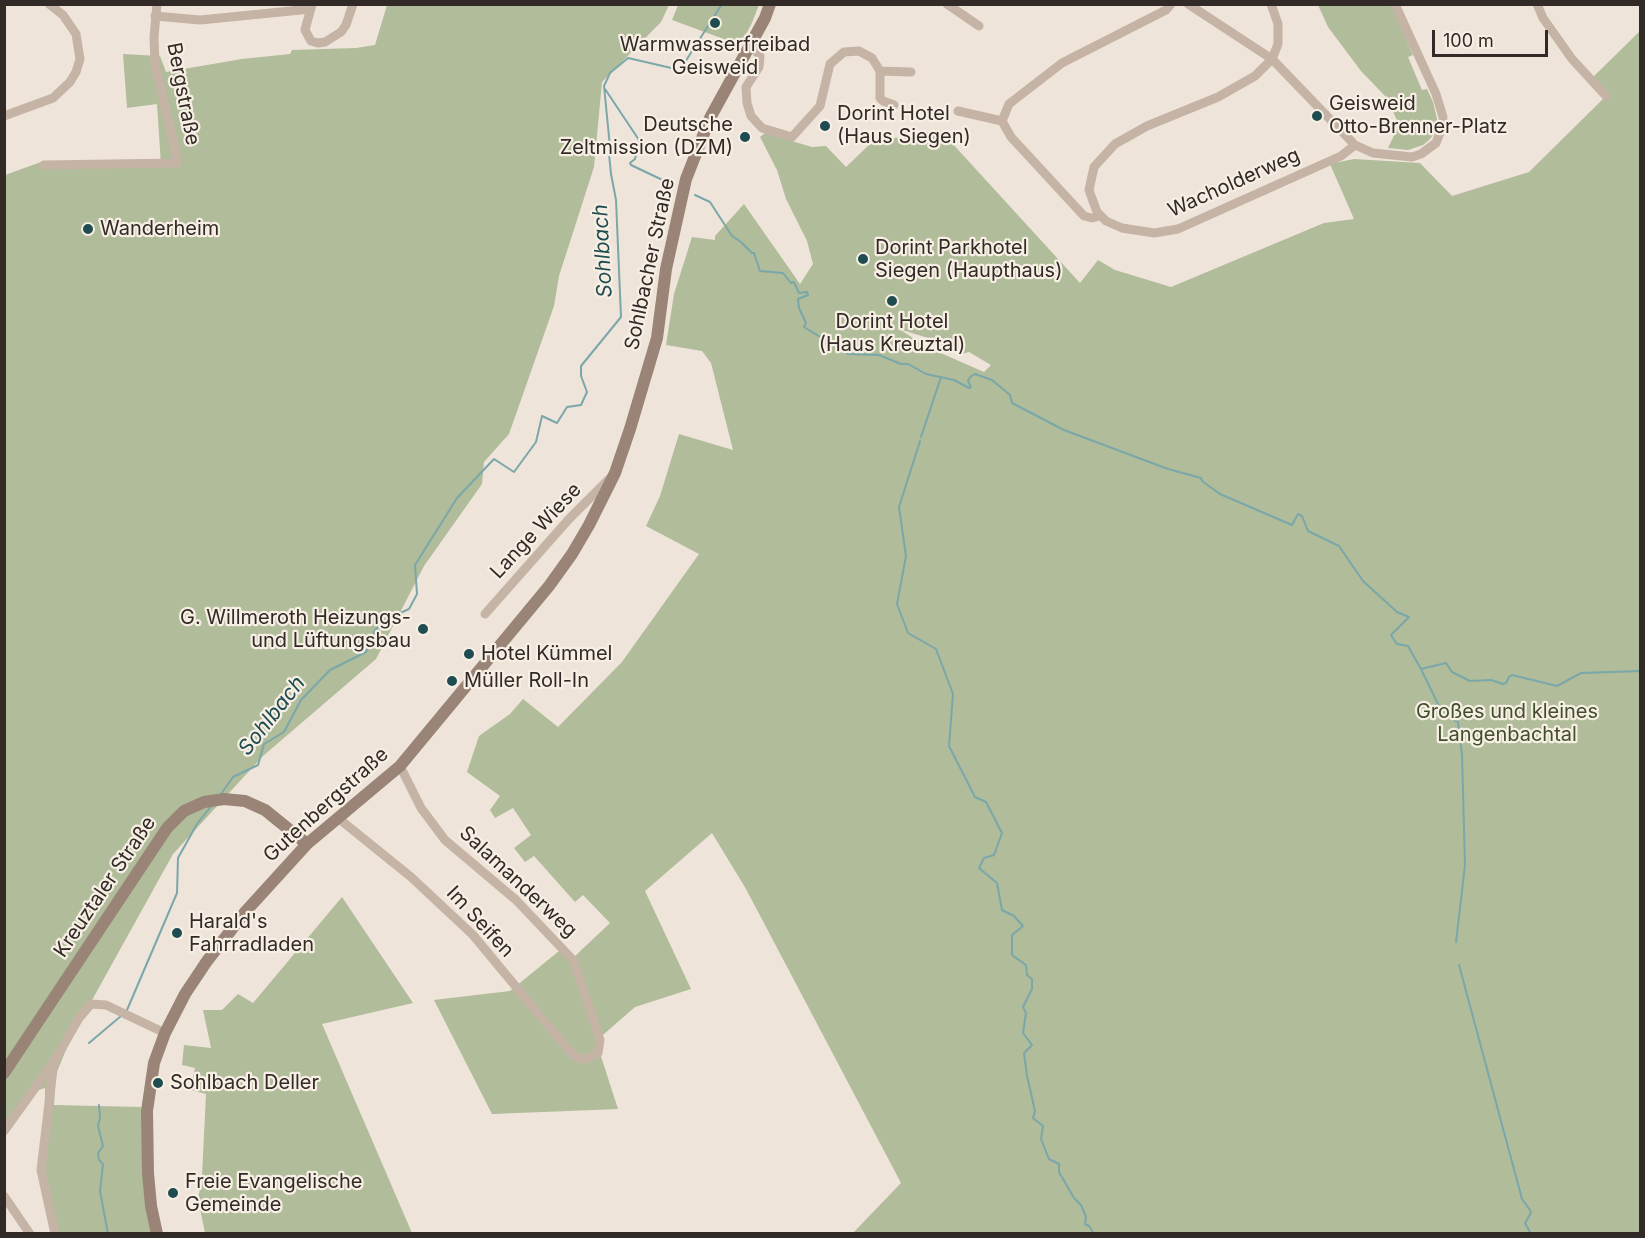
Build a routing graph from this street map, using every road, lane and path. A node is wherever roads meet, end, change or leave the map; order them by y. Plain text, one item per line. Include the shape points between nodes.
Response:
1 (49, 4) edge
2 (157, 4) edge
3 (353, 4) edge
4 (770, 4) edge
5 (947, 4) edge
6 (1171, 4) edge
7 (1188, 4) edge
8 (1271, 4) edge
9 (1395, 4) edge
10 (1537, 4) edge
11 (311, 7) edge
12 (155, 16) junction
13 (979, 26) dead end
14 (749, 46) junction
15 (1272, 59) junction
16 (880, 71) junction
17 (911, 72) dead end
18 (1606, 96) dead end
19 (894, 105) dead end
20 (958, 111) dead end
21 (4, 116) edge
22 (1002, 120) junction
23 (1355, 145) junction
24 (44, 165) dead end
25 (1100, 216) junction
26 (615, 473) junction
27 (485, 614) dead end
28 (400, 766) junction
29 (338, 818) junction
30 (308, 844) junction
31 (165, 1033) junction
32 (586, 1059) joint
33 (55, 1060) junction
34 (4, 1073) edge
35 (4, 1131) edge
36 (4, 1196) edge
37 (30, 1233) edge
38 (55, 1233) edge
39 (157, 1233) edge

1 - 21 street via 63,15 76,34 80,59 76,72 54,98
2 - 12 street, Bergstraße
3 - 11 street via 346,25 333,38 318,43 305,30
4 - 14 street, Sohlbacher Straße
5 - 13 street
6 - 22 street via 1062,63 1009,104
7 - 15 street
8 - 15 street via 1278,24 1278,44
9 - 23 street via 1436,94 1443,117 1440,135 1430,149 1412,157 1373,153
10 - 18 street via 1572,59
11 - 12 street via 200,20
12 - 24 street, Bergstraße via 155,64 178,163
14 - 16 street via 760,56 759,67 746,87 751,116 762,128 792,137 820,106 826,72 837,56 859,51 872,58
14 - 26 street, Sohlbacher Straße via 710,118 686,179 666,269 657,338
15 - 23 street
15 - 25 street via 1255,76 1218,97 1147,126 1115,144 1094,167 1089,190
16 - 17 street
16 - 19 street via 880,98
20 - 22 street
22 - 25 street, Wacholderweg via 1011,137 1084,216
23 - 25 street, Wacholderweg via 1341,156 1178,230 1130,230
26 - 27 street, Lange Wiese
26 - 28 street, Gutenbergstraße via 572,554
28 - 29 street, Gutenbergstraße
28 - 32 street, Salamanderweg via 421,808 445,840 516,900 573,960 600,1040 598,1053
29 - 30 street, Gutenbergstraße
29 - 32 street, Im Seifen via 411,877 473,935 561,1043 571,1053
30 - 31 street, Gutenbergstraße via 261,893 207,961
30 - 34 street, Kreuztaler Straße via 265,810 245,801 204,802 184,811 167,828
31 - 33 street via 106,1005 91,1004
31 - 39 street, Gutenbergstraße via 153,1063 147,1111 148,1173
33 - 35 street
33 - 38 street via 41,1170
36 - 37 street

